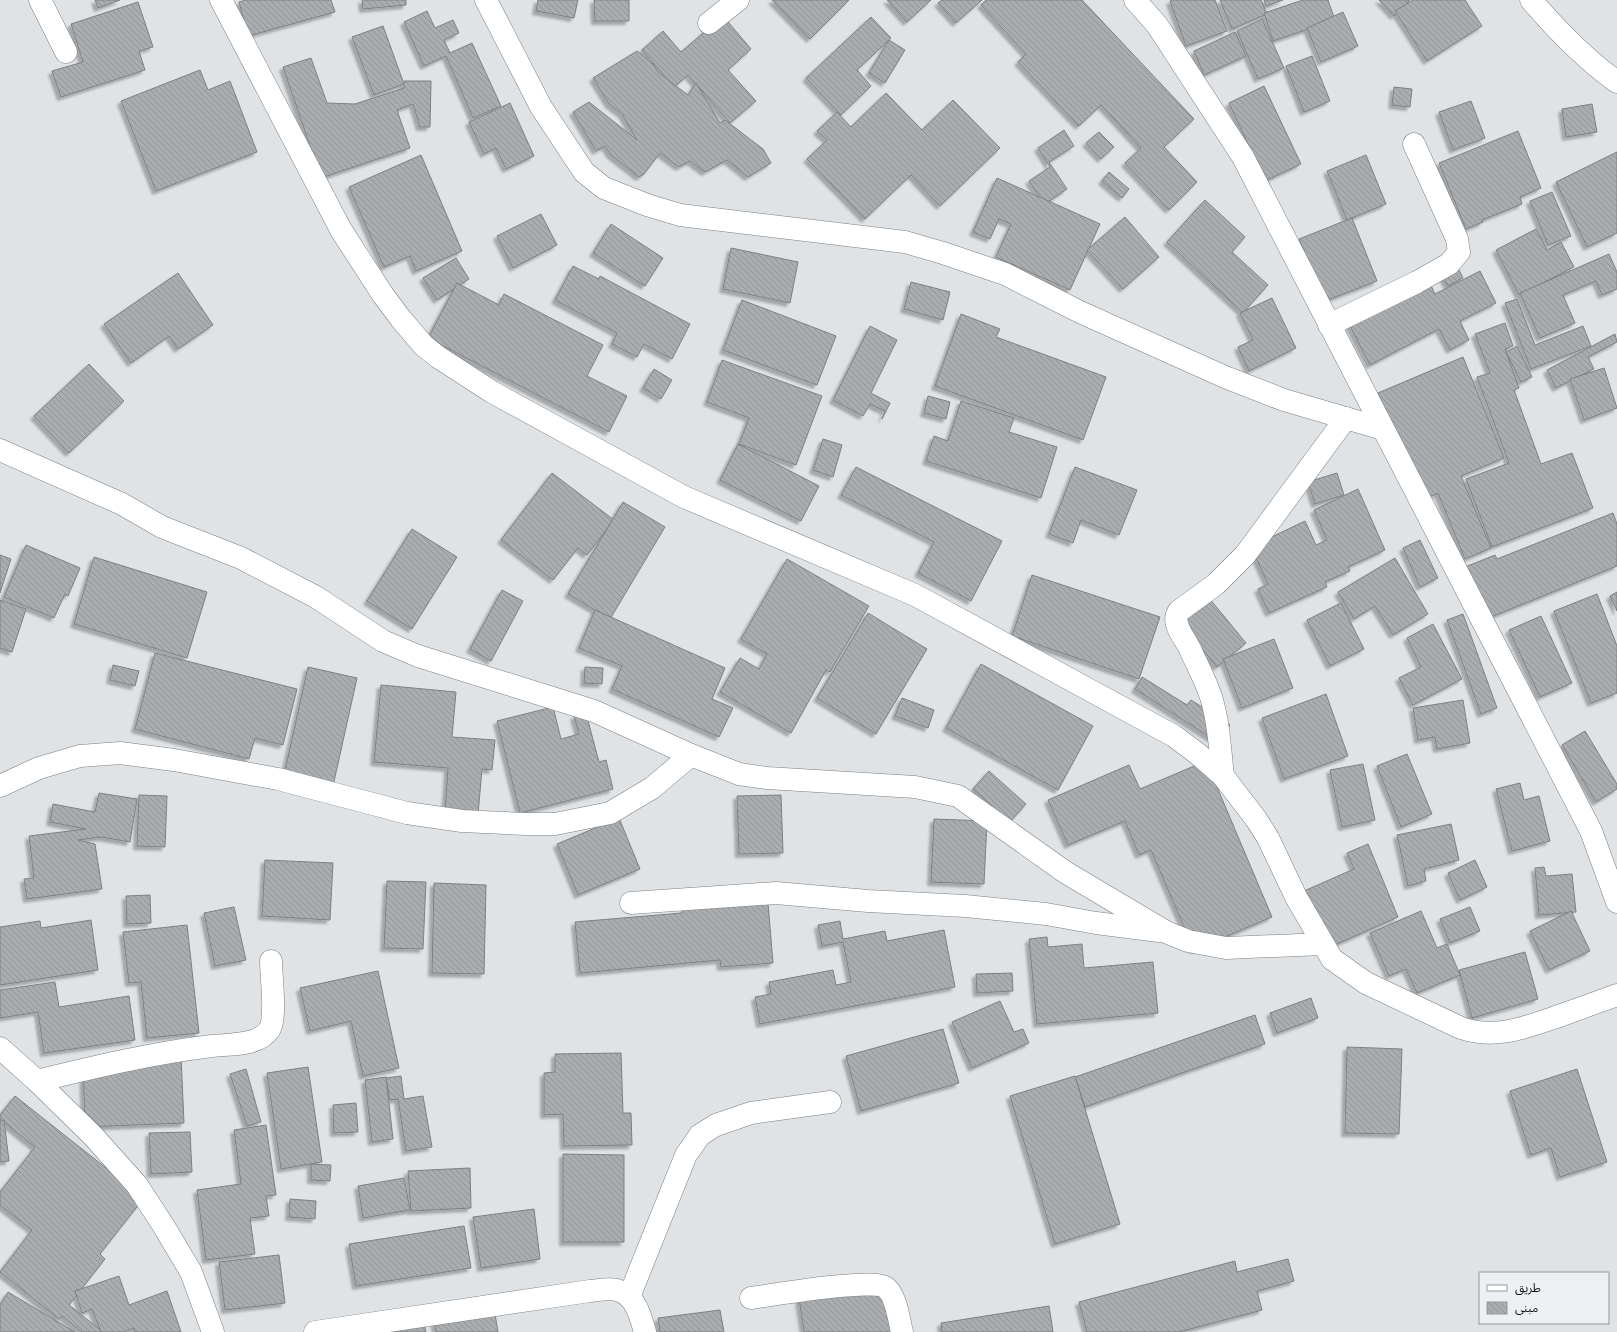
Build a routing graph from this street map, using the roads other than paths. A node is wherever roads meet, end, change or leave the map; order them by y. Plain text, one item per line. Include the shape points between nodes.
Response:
1 (40, 0) edge
2 (221, 0) edge
3 (486, 0) edge
4 (738, 0) edge
5 (1531, 0) edge
6 (1142, 2) edge
7 (709, 23) dead end
8 (66, 52) dead end
9 (1617, 82) edge
10 (1414, 144) dead end
11 (1329, 325) junction
12 (1346, 418) junction
13 (1383, 429) junction
14 (0, 450) edge
15 (691, 755) junction
16 (1223, 776) junction
17 (0, 786) edge
18 (1613, 879) edge
19 (631, 902) dead end
20 (1617, 902) edge
21 (1166, 932) junction
22 (1322, 944) junction
23 (271, 961) dead end
24 (1617, 995) edge
25 (0, 1048) edge
26 (37, 1081) junction
27 (830, 1102) dead end
28 (629, 1297) junction
29 (751, 1298) dead end
30 (213, 1332) edge
31 (315, 1332) edge
32 (645, 1332) edge
33 (902, 1332) edge

1 - 8 street
2 - 16 street via 342,230 401,319 424,346 438,357 492,392 684,497 915,595 1174,736
3 - 12 street via 541,106 584,172 604,188 680,215 905,242 943,253 1005,274 1080,312 1225,377 1284,400
4 - 7 street
5 - 9 street via 1603,72
6 - 11 street via 1243,157
10 - 11 street via 1456,239 1459,252 1449,264
11 - 13 street
12 - 13 street
12 - 16 street via 1244,555 1216,584 1176,615 1176,623 1211,698 1217,723
13 - 18 street
14 - 15 street via 122,504 162,527 241,558 316,597 383,641 418,656 594,711
15 - 17 street via 652,788 610,813 554,824 462,821 415,814 278,779 120,753 80,756 39,768
15 - 21 street via 739,774 915,787 958,796 1065,872
16 - 22 street via 1268,838
18 - 20 street
19 - 21 street via 776,893 1046,914
21 - 22 street via 1188,941 1226,948
22 - 24 street via 1332,959 1366,983 1473,1032 1497,1033 1521,1029
23 - 26 street via 273,1018 269,1030 260,1038 251,1042 195,1048 88,1068
25 - 26 street
26 - 30 street via 94,1137 137,1185 191,1272
27 - 28 street via 751,1113 716,1125 700,1135 686,1155
28 - 31 street via 622,1291 590,1291
28 - 32 street via 635,1304
29 - 33 street via 835,1286 878,1284 886,1287 893,1296

